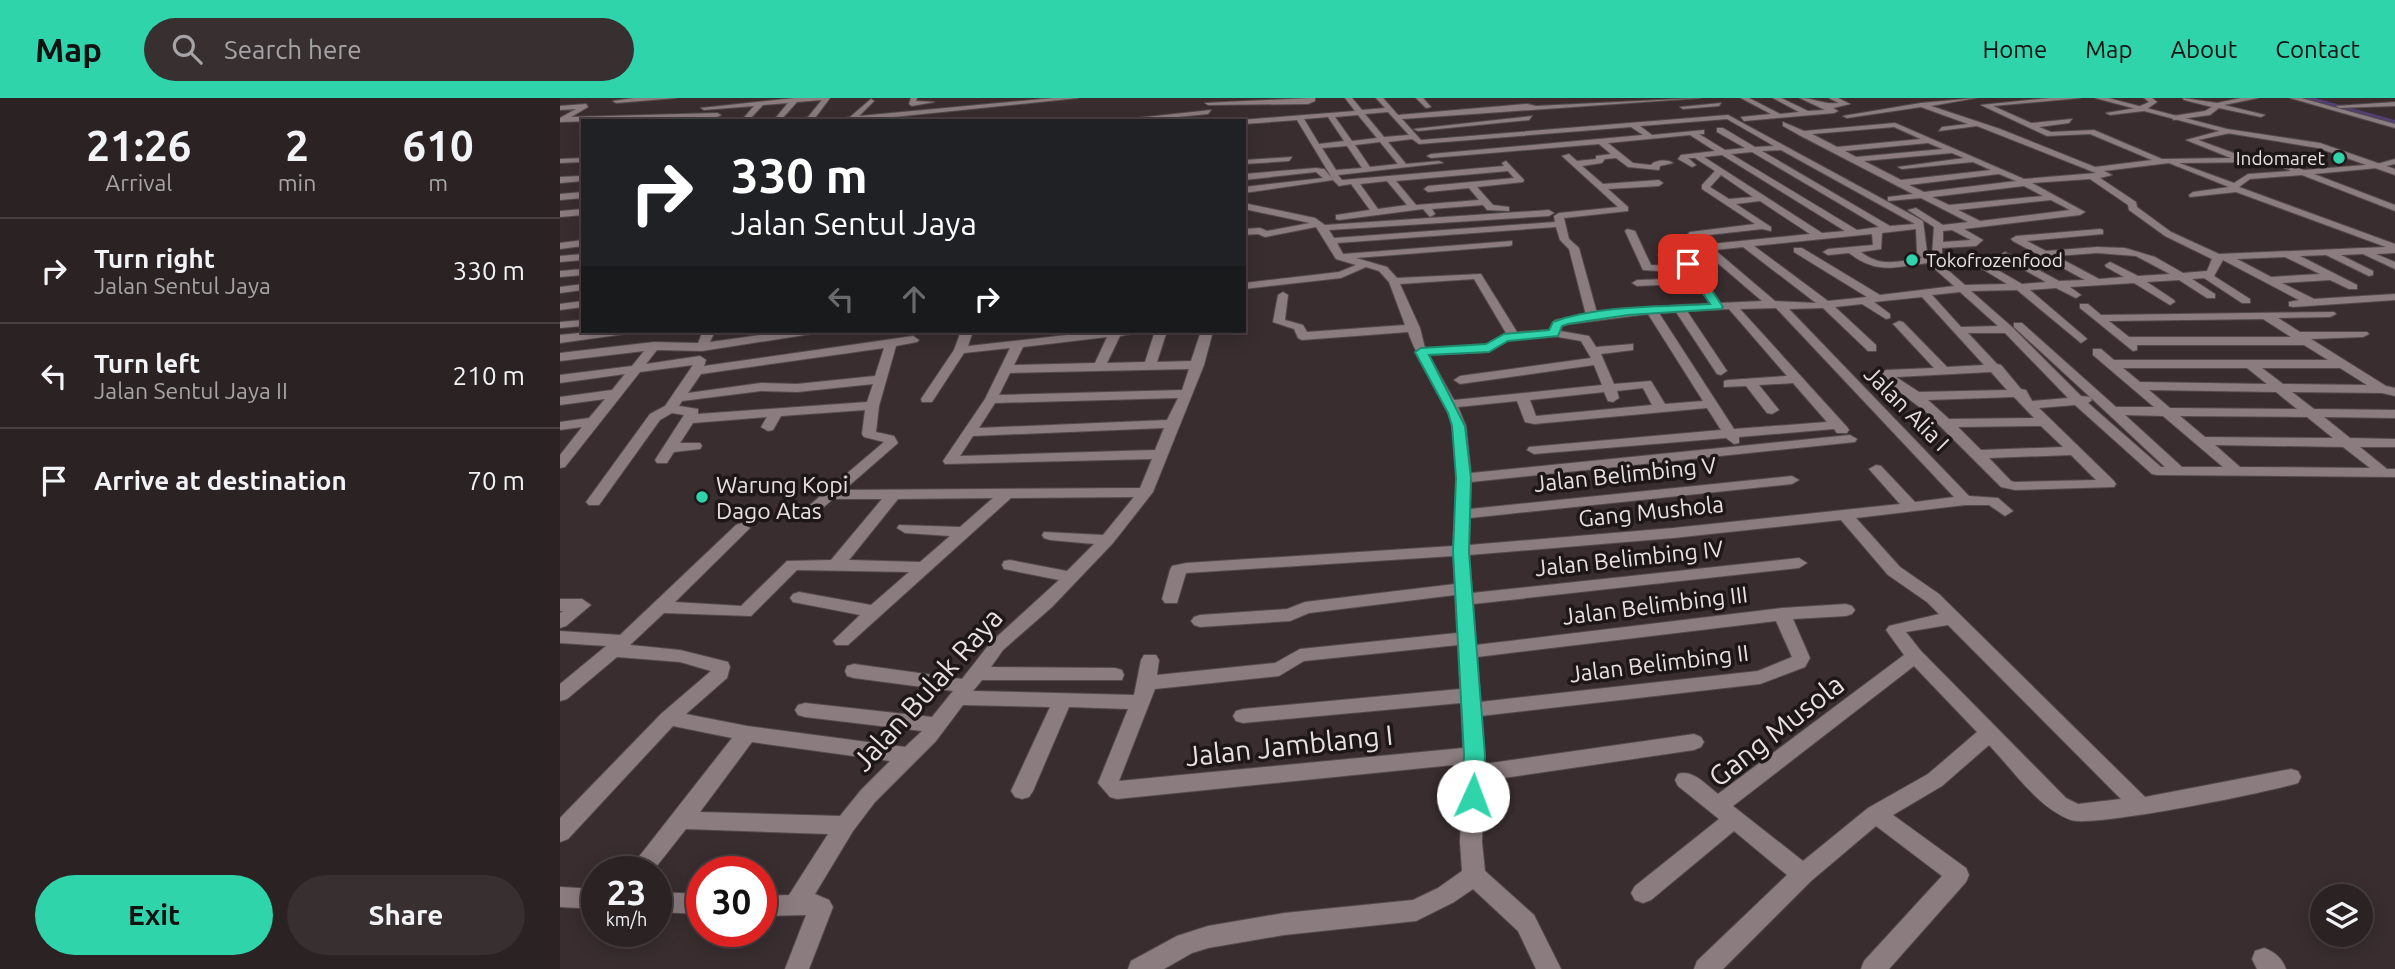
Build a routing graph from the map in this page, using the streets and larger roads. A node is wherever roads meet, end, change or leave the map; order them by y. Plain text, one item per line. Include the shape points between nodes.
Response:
1 (570, 98) edge
2 (620, 98) edge
3 (673, 98) edge
4 (825, 98) edge
5 (915, 98) edge
6 (989, 98) edge
7 (1379, 98) edge
8 (1390, 98) edge
9 (1419, 98) edge
10 (1546, 98) edge
11 (1697, 98) edge
12 (1709, 98) edge
13 (1744, 98) edge
14 (1776, 98) edge
15 (1803, 98) edge
16 (1832, 98) edge
17 (1904, 98) edge
18 (1975, 98) edge
19 (2077, 98) edge
20 (2099, 98) edge
21 (2147, 98) edge
22 (2255, 98) edge
23 (2295, 98) edge
24 (2306, 98) edge
25 (2377, 98) edge
26 (560, 99) edge
27 (700, 99) edge
28 (1077, 99) edge
29 (795, 100) junction
30 (1253, 100) edge
31 (1282, 100) edge
32 (1627, 100) edge
33 (1961, 100) junction
34 (2186, 100) edge
35 (730, 101) edge
36 (871, 101) dead end
37 (1042, 101) edge
38 (1208, 101) edge
39 (1218, 101) edge
40 (1345, 101) edge
41 (1576, 101) edge
42 (2023, 101) junction
43 (1311, 102) edge
44 (1517, 102) edge
45 (1722, 102) edge
46 (761, 103) junction
47 (1197, 103) dead end
48 (1600, 103) junction
49 (1925, 103) edge
50 (1995, 103) junction
51 (1456, 104) junction
52 (2395, 104) edge
53 (1984, 105) junction
54 (2333, 106) junction
55 (706, 107) junction
56 (1428, 107) junction
57 (1557, 107) junction
58 (1825, 107) junction
59 (2216, 107) junction
60 (560, 108) edge
61 (669, 109) dead end
62 (2140, 109) junction
63 (1640, 110) junction
64 (1892, 110) junction
65 (1465, 111) junction
66 (1834, 111) junction
67 (1361, 112) junction
68 (1236, 113) dead end
69 (1398, 113) junction
70 (1807, 113) junction
71 (2110, 113) dead end
72 (1585, 114) dead end
73 (1330, 115) junction
74 (1903, 115) dead end
75 (2261, 115) dead end
76 (1779, 116) junction
77 (2010, 116) junction
78 (2366, 116) junction
79 (1209, 117) edge
80 (1528, 117) junction
81 (1849, 117) junction
82 (715, 118) edge
83 (1300, 118) junction
84 (2176, 118) junction
85 (651, 119) edge
86 (746, 119) edge
87 (778, 119) edge
88 (810, 119) edge
89 (857, 119) edge
90 (868, 119) edge
91 (1151, 119) edge
92 (1240, 119) edge
93 (1654, 119) junction
94 (1746, 119) junction
95 (2387, 119) dead end
96 (561, 120) edge
97 (581, 120) edge
98 (1246, 121) edge
99 (2069, 121) dead end
100 (1630, 123) junction
101 (1786, 124) junction
102 (1978, 124) junction
103 (2031, 125) junction
104 (1867, 126) junction
105 (2395, 126) edge
106 (1942, 129) dead end
107 (1720, 130) junction
108 (1544, 131) junction
109 (2227, 131) junction
110 (1802, 132) junction
111 (1911, 132) junction
112 (1416, 133) junction
113 (1691, 133) junction
114 (1651, 136) junction
115 (2125, 138) dead end
116 (1382, 139) junction
117 (2112, 140) junction
118 (1600, 141) junction
119 (1819, 141) junction
120 (1930, 141) junction
121 (1350, 143) junction
122 (1319, 145) junction
123 (1560, 145) junction
124 (1755, 150) junction
125 (1795, 150) junction
126 (1836, 150) junction
127 (1952, 150) junction
128 (1724, 153) junction
129 (1498, 154) junction
130 (1617, 155) junction
131 (1696, 155) junction
132 (1566, 156) dead end
133 (1881, 157) junction
134 (1289, 159) dead end
135 (581, 160) edge
136 (1434, 160) junction
137 (1854, 160) junction
138 (1974, 160) junction
139 (2242, 160) junction
140 (560, 161) edge
141 (2164, 161) junction
142 (2395, 161) edge
143 (1246, 162) edge
144 (1669, 163) dead end
145 (1575, 164) junction
146 (1692, 165) dead end
147 (1404, 166) junction
148 (2377, 166) junction
149 (1902, 167) junction
150 (1511, 168) junction
151 (1368, 170) junction
152 (1719, 172) junction
153 (2002, 172) junction
154 (2307, 172) junction
155 (2395, 172) edge
156 (1334, 173) junction
157 (2094, 173) junction
158 (1444, 174) junction
159 (1246, 177) edge
160 (1591, 178) junction
161 (580, 179) dead end
162 (1390, 179) junction
163 (1576, 179) dead end
164 (560, 180) edge
165 (1927, 180) junction
166 (1354, 182) junction
167 (2024, 182) junction
168 (1659, 183) dead end
169 (1900, 183) junction
170 (1471, 185) junction
171 (1454, 187) junction
172 (1602, 187) junction
173 (1857, 187) junction
174 (2234, 188) junction
175 (1428, 189) dead end
176 (2366, 189) dead end
177 (1246, 190) edge
178 (2350, 190) junction
179 (1824, 191) junction
180 (1792, 194) junction
181 (581, 195) edge
182 (1923, 195) junction
183 (2193, 195) dead end
184 (560, 197) edge
185 (2055, 197) junction
186 (1760, 198) junction
187 (1891, 199) junction
188 (1485, 202) junction
189 (1729, 202) junction
190 (581, 204) edge
191 (1535, 205) dead end
192 (560, 206) edge
193 (1246, 206) edge
194 (1427, 206) junction
195 (1409, 208) junction
196 (1950, 208) junction
197 (2395, 208) edge
198 (1393, 209) junction
199 (1375, 211) junction
200 (581, 212) edge
201 (1549, 213) dead end
202 (560, 214) edge
203 (1434, 219) junction
204 (1402, 222) junction
205 (1318, 224) junction
206 (1560, 224) junction
207 (1921, 225) junction
208 (1980, 225) junction
209 (1764, 226) junction
210 (1938, 228) junction
211 (1955, 228) junction
212 (1890, 230) junction
213 (1630, 231) dead end
214 (1877, 231) junction
215 (1246, 232) edge
216 (2100, 232) dead end
217 (1442, 233) junction
218 (1856, 233) junction
219 (1821, 237) junction
220 (2395, 237) edge
221 (2377, 239) junction
222 (1785, 240) junction
223 (1330, 241) junction
224 (581, 243) edge
225 (1509, 243) dead end
226 (1746, 244) junction
227 (1937, 245) junction
228 (560, 246) edge
229 (1449, 248) junction
230 (2395, 249) edge
231 (1798, 250) dead end
232 (1852, 250) junction
233 (1828, 252) dead end
234 (2283, 252) junction
235 (2327, 252) junction
236 (2365, 252) junction
237 (2042, 254) junction
238 (1663, 255) dead end
239 (2005, 255) dead end
240 (581, 257) edge
241 (1340, 257) junction
242 (1970, 257) dead end
243 (2221, 257) junction
244 (560, 259) edge
245 (1930, 260) junction
246 (1363, 265) junction
247 (2110, 265) dead end
248 (2395, 266) edge
249 (581, 272) edge
250 (2369, 273) dead end
251 (560, 274) edge
252 (2206, 275) junction
253 (2331, 276) junction
254 (2180, 277) junction
255 (2269, 280) junction
256 (1394, 281) junction
257 (2139, 281) junction
258 (1637, 282) dead end
259 (2098, 283) junction
260 (2060, 285) junction
261 (1246, 286) edge
262 (581, 287) edge
263 (1976, 287) junction
264 (2020, 287) junction
265 (2353, 287) dead end
266 (1961, 288) junction
267 (560, 290) edge
268 (1923, 291) junction
269 (1708, 294) junction
270 (1283, 295) dead end
271 (2076, 295) dead end
272 (2211, 296) dead end
273 (2395, 297) edge
274 (1877, 298) junction
275 (2381, 298) junction
276 (1862, 299) junction
277 (2246, 301) dead end
278 (2170, 302) dead end
279 (2313, 303) junction
280 (581, 304) edge
281 (2395, 304) edge
282 (1776, 305) junction
283 (1826, 305) junction
284 (1732, 306) junction
285 (2084, 306) dead end
286 (560, 307) edge
287 (1679, 308) junction
288 (1555, 309) dead end
289 (1652, 311) junction
290 (2266, 311) junction
291 (2330, 314) dead end
292 (1885, 316) dead end
293 (2099, 318) junction
294 (1593, 319) junction
295 (581, 323) edge
296 (1899, 324) dead end
297 (560, 325) edge
298 (1414, 328) junction
299 (1556, 328) junction
300 (1961, 330) junction
301 (2008, 330) junction
302 (609, 333) edge
303 (708, 333) edge
304 (783, 333) edge
305 (967, 333) edge
306 (1115, 333) joint
307 (1160, 333) edge
308 (1206, 333) edge
309 (2363, 334) dead end
310 (1513, 336) junction
311 (560, 339) edge
312 (2299, 339) junction
313 (912, 340) dead end
314 (2081, 340) dead end
315 (2126, 341) junction
316 (891, 344) junction
317 (1018, 344) junction
318 (654, 346) junction
319 (702, 347) junction
320 (1629, 347) dead end
321 (1872, 348) dead end
322 (960, 350) junction
323 (1421, 352) junction
324 (2139, 352) junction
325 (1061, 353) junction
326 (1596, 356) junction
327 (560, 357) edge
328 (2152, 363) junction
329 (2249, 363) junction
330 (2111, 364) junction
331 (2343, 364) junction
332 (1198, 365) junction
333 (1150, 366) junction
334 (1099, 368) junction
335 (1997, 368) junction
336 (1006, 369) junction
337 (1942, 369) junction
338 (636, 370) junction
339 (697, 370) junction
340 (1721, 371) dead end
341 (560, 379) edge
342 (880, 379) junction
343 (1794, 379) junction
344 (1460, 380) dead end
345 (1749, 382) junction
346 (1728, 384) dead end
347 (2137, 386) junction
348 (2278, 388) junction
349 (1611, 390) junction
350 (2388, 391) edge
351 (617, 393) junction
352 (2021, 393) junction
353 (1187, 394) junction
354 (1522, 396) junction
355 (1916, 396) junction
356 (927, 399) dead end
357 (991, 399) junction
358 (2098, 399) junction
359 (560, 401) edge
360 (2078, 401) junction
361 (674, 403) junction
362 (1449, 404) junction
363 (1713, 404) junction
364 (2031, 405) junction
365 (872, 406) junction
366 (1661, 409) junction
367 (1773, 410) dead end
368 (778, 411) junction
369 (833, 411) junction
370 (2112, 411) junction
371 (2168, 411) junction
372 (1618, 412) junction
373 (2312, 413) junction
374 (2395, 414) edge
375 (689, 419) junction
376 (593, 422) junction
377 (824, 422) dead end
378 (2045, 422) junction
379 (1947, 423) junction
380 (1172, 424) junction
381 (1837, 425) junction
382 (560, 426) edge
383 (768, 427) dead end
384 (969, 432) junction
385 (1730, 433) junction
386 (2201, 441) junction
387 (2346, 442) junction
388 (2395, 443) edge
389 (1577, 445) junction
390 (695, 446) dead end
391 (1534, 450) dead end
392 (566, 451) edge
393 (1742, 451) junction
394 (2076, 451) junction
395 (1161, 454) junction
396 (1977, 454) junction
397 (560, 464) edge
398 (1580, 465) junction
399 (1876, 469) dead end
400 (2235, 470) junction
401 (2179, 472) junction
402 (2390, 473) edge
403 (1464, 478) junction
404 (1792, 480) dead end
405 (1146, 492) junction
406 (1007, 493) junction
407 (829, 495) junction
408 (893, 495) junction
409 (1965, 500) junction
410 (594, 502) dead end
411 (1910, 507) junction
412 (812, 510) dead end
413 (2005, 511) dead end
414 (1463, 514) junction
415 (1845, 514) junction
416 (742, 528) dead end
417 (905, 528) dead end
418 (964, 532) junction
419 (1050, 535) dead end
420 (1107, 540) junction
421 (1461, 552) junction
422 (1799, 563) dead end
423 (836, 565) junction
424 (1010, 565) dead end
425 (925, 567) junction
426 (1071, 577) junction
427 (1464, 594) junction
428 (799, 598) dead end
429 (1171, 598) dead end
430 (560, 605) edge
431 (659, 607) junction
432 (1846, 610) dead end
433 (876, 612) junction
434 (1782, 614) junction
435 (1952, 618) junction
436 (1200, 621) dead end
437 (560, 622) edge
438 (560, 637) edge
439 (842, 641) dead end
440 (1468, 645) junction
441 (619, 646) junction
442 (1915, 656) junction
443 (1150, 660) dead end
444 (854, 671) dead end
445 (1115, 675) dead end
446 (1147, 683) junction
447 (967, 686) junction
448 (560, 694) edge
449 (1063, 700) junction
450 (1138, 702) junction
451 (1471, 703) junction
452 (806, 710) dead end
453 (1243, 716) dead end
454 (669, 718) junction
455 (938, 725) junction
456 (747, 734) junction
457 (1988, 734) junction
458 (1694, 742) dead end
459 (910, 756) junction
460 (1474, 764) junction
461 (2291, 777) dead end
462 (1685, 780) dead end
463 (1022, 791) dead end
464 (2141, 806) junction
465 (1726, 813) junction
466 (1876, 814) junction
467 (681, 820) junction
468 (845, 825) junction
469 (560, 833) edge
470 (651, 856) edge
471 (1803, 874) junction
472 (1474, 875) junction
473 (1643, 893) dead end
474 (560, 897) edge
475 (581, 898) edge
476 (795, 905) junction
477 (777, 906) edge
478 (797, 969) edge
479 (1140, 969) edge
480 (1549, 969) edge
481 (1706, 969) edge
482 (1874, 969) edge

1 - 26 street
2 - 3 street via 616,101
4 - 29 street
4 - 88 street
5 - 6 street via 911,104
7 - 69 street
8 - 69 street
9 - 56 street
10 - 57 street
11 - 32 street
12 - 45 street
13 - 76 street
14 - 70 street
15 - 58 street
16 - 58 street via 1847,104
17 - 49 street
18 - 33 street
18 - 50 street
19 - 42 street
20 - 62 street
21 - 62 street via 2154,102
22 - 59 street
23 - 24 street
23 - 78 street
24 - 54 street
25 - 52 street
27 - 55 street via 712,99
28 - 37 street
29 - 46 street
29 - 87 street
30 - 31 street
30 - 39 street
31 - 43 street
32 - 48 street
32 - 63 street
33 - 49 street
33 - 53 street
34 - 59 street
35 - 46 street
35 - 55 street
35 - 82 street
36 - 89 street
37 - 90 street
38 - 39 street
38 - 47 street
38 - 79 street
40 - 43 street
40 - 67 street
41 - 48 street
41 - 57 street
41 - 72 street
42 - 50 street
42 - 77 street via 2035,112
43 - 68 street
43 - 92 street via 1236,116
44 - 51 street
44 - 57 street
44 - 65 street
44 - 80 street
45 - 63 street
45 - 94 street
46 - 86 street
48 - 100 street
49 - 64 street
49 - 102 street
50 - 53 street
51 - 56 street
51 - 65 street
52 - 54 street
53 - 77 street
54 - 78 street
55 - 61 street
56 - 69 street
58 - 66 street
59 - 75 street
59 - 84 street
60 - 96 street via 586,106
62 - 71 street
62 - 84 street
63 - 93 street
64 - 74 street
64 - 81 street
65 - 69 street
66 - 70 street
66 - 81 street
67 - 69 street
67 - 73 street
67 - 116 street
69 - 112 street
70 - 76 street
73 - 83 street
73 - 121 street
76 - 94 street
77 - 103 street
78 - 95 street
78 - 105 street
79 - 91 street
80 - 108 street
80 - 112 street
81 - 101 street
81 - 104 street
82 - 85 street
83 - 98 street
83 - 122 street
84 - 109 street
93 - 94 street
93 - 100 street
94 - 100 street via 1725,116
94 - 101 street
94 - 107 street
94 - 125 street
96 - 97 street
99 - 103 street
100 - 108 street
100 - 108 street
100 - 114 street
101 - 110 street
102 - 106 street
102 - 157 street
103 - 117 street via 2053,135 2089,132
104 - 110 street
104 - 111 street via 1892,124
107 - 113 street
107 - 124 street
108 - 112 street
108 - 123 street
109 - 139 street via 2190,140
109 - 148 street via 2320,146
110 - 119 street
111 - 119 street
111 - 120 street
112 - 116 street
112 - 136 street
113 - 114 street
113 - 128 street
114 - 118 street
115 - 117 street
116 - 121 street
116 - 147 street
117 - 141 street
118 - 123 street
118 - 130 street
119 - 126 street
120 - 126 street
120 - 127 street
121 - 122 street
121 - 151 street
122 - 156 street
123 - 129 street
124 - 125 street
124 - 128 street
124 - 179 street
125 - 126 street
125 - 173 street
125 - 187 street
126 - 137 street
127 - 133 street
127 - 138 street
128 - 131 street
128 - 180 street
129 - 136 street
129 - 150 street
130 - 144 street via 1639,168
130 - 145 street via 1599,158 1602,162
131 - 146 street via 1681,157
131 - 152 street
132 - 145 street
133 - 137 street
133 - 149 street
134 - 143 street
135 - 140 street
136 - 147 street
136 - 158 street
137 - 169 street
138 - 149 street
138 - 153 street
139 - 141 street
139 - 154 street via 2271,160
141 - 157 street
141 - 174 street
142 - 148 street
145 - 160 street
147 - 151 street
148 - 154 street
148 - 155 street
149 - 165 street
150 - 158 street
150 - 170 street via 1520,180
151 - 156 street
152 - 186 street
152 - 189 street via 1705,187
153 - 165 street
153 - 167 street
154 - 174 street via 2248,177
154 - 178 street
156 - 166 street via 1339,183
157 - 167 street
157 - 243 street via 2168,234
158 - 162 street
158 - 171 street
159 - 177 street via 1316,170 1329,180
160 - 163 street
160 - 172 street
161 - 164 street
162 - 166 street
162 - 195 street via 1412,206
165 - 169 street
166 - 199 street
167 - 182 street
167 - 185 street
168 - 172 street
169 - 182 street
170 - 171 street
170 - 188 street
171 - 175 street
172 - 206 street via 1624,210 1564,214 1559,216
173 - 179 street
173 - 207 street
174 - 183 street
174 - 221 street
176 - 178 street
178 - 197 street
179 - 180 street
179 - 212 street
180 - 186 street
180 - 218 street
181 - 184 street
182 - 187 street
182 - 196 street
185 - 196 street
185 - 208 street via 2080,212
186 - 189 street
186 - 219 street
187 - 210 street
188 - 191 street via 1494,209
188 - 194 street
189 - 209 street
190 - 192 street
193 - 205 street
194 - 195 street
194 - 203 street
195 - 198 street
196 - 208 street
198 - 199 street
198 - 204 street
199 - 205 street
200 - 202 street
201 - 203 street
203 - 204 street
204 - 205 street
205 - 215 street via 1265,234
205 - 223 street
206 - 217 street
206 - 294 street via 1565,240 1574,248
207 - 210 street
207 - 212 street
207 - 245 street via 1922,253
208 - 211 street
209 - 222 street
209 - 226 street via 1693,233 1704,247
210 - 211 street
210 - 227 street
211 - 227 street via 1978,240
212 - 214 street
213 - 269 street via 1647,268 1690,267
214 - 218 street
214 - 232 street via 1878,247
216 - 237 street via 2016,239
217 - 223 street
217 - 229 street
218 - 219 street
219 - 222 street
220 - 221 street
221 - 230 street
222 - 226 street
223 - 241 street
224 - 228 street
225 - 229 street
226 - 283 street
227 - 263 street via 1937,255
229 - 241 street
230 - 236 street
231 - 274 street
232 - 233 street
232 - 245 street via 1869,264 1880,266
234 - 235 street
234 - 243 street
234 - 253 street
235 - 236 street
235 - 250 street
236 - 248 street
237 - 254 street via 2132,253 2150,258
237 - 259 street
238 - 282 street, Jalan Alia I via 1713,253
239 - 260 street
240 - 244 street
241 - 246 street
242 - 264 street
243 - 252 street
243 - 255 street
245 - 266 street
246 - 256 street via 1386,271
246 - 261 street via 1341,275
247 - 257 street
249 - 251 street
252 - 254 street
252 - 277 street
253 - 255 street
253 - 265 street
254 - 257 street
254 - 272 street
255 - 279 street
256 - 298 street
256 - 310 street via 1477,276
257 - 259 street
257 - 278 street
258 - 269 street
259 - 260 street
260 - 264 street
260 - 271 street
262 - 267 street
263 - 264 street
263 - 266 street
263 - 358 street
264 - 314 street
266 - 268 street
266 - 301 street
268 - 274 street
268 - 300 street
269 - 284 street
269 - 287 street
270 - 298 street via 1279,321 1299,327 1302,336
273 - 275 street
274 - 276 street
275 - 279 street
275 - 281 street
276 - 283 street
276 - 292 street
279 - 290 street
280 - 286 street
282 - 283 street
282 - 284 street
282 - 409 street, Jalan Alia I
283 - 321 street
284 - 343 street
285 - 293 street
287 - 289 street
287 - 340 street
288 - 299 street
289 - 294 street
289 - 363 street
290 - 291 street
290 - 293 street
290 - 312 street
293 - 315 street
294 - 299 street
295 - 297 street
296 - 337 street
298 - 323 street
299 - 310 street
299 - 326 street via 1586,338
300 - 301 street
300 - 335 street
301 - 360 street
302 - 311 street
303 - 319 street
304 - 319 street
305 - 322 street
306 - 325 street
306 - 334 street
307 - 333 street
308 - 332 street, Jalan Bulak Raya
309 - 312 street
310 - 323 street via 1489,348
312 - 315 street
312 - 331 street
313 - 316 street
315 - 324 street
316 - 339 street
316 - 342 street
317 - 322 street
317 - 325 street
317 - 336 street
318 - 319 street
318 - 327 street
318 - 338 street
320 - 326 street
322 - 356 street
323 - 362 street
324 - 328 street
324 - 330 street via 2097,352
325 - 334 street
325 - 336 street
326 - 344 street
326 - 349 street
328 - 329 street
328 - 330 street
329 - 331 street
329 - 348 street
330 - 347 street
331 - 350 street
332 - 333 street
332 - 353 street, Jalan Bulak Raya
333 - 334 street
335 - 337 street
335 - 352 street
336 - 357 street
337 - 355 street via 1886,374
338 - 339 street via 700,360
338 - 341 street
338 - 351 street
339 - 361 street
342 - 361 street via 807,388 761,387
342 - 365 street
343 - 345 street
343 - 381 street
345 - 346 street
345 - 367 street
347 - 348 street
347 - 371 street
348 - 350 street
348 - 373 street
349 - 354 street
349 - 366 street via 1647,384
349 - 372 street
351 - 359 street
351 - 376 street
352 - 355 street
352 - 364 street
353 - 357 street
353 - 380 street, Jalan Bulak Raya
354 - 362 street
354 - 372 street via 1534,420
355 - 379 street
357 - 384 street
358 - 360 street
358 - 370 street
360 - 364 street
360 - 401 street via 2155,470
361 - 375 street via 692,410
361 - 410 street via 655,417
362 - 403 street via 1459,426
363 - 366 street
363 - 385 street
364 - 378 street
365 - 369 street
365 - 407 street via 869,434 891,443
366 - 372 street
368 - 369 street
368 - 375 street
368 - 383 street
369 - 377 street
370 - 371 street
370 - 401 street
371 - 373 street
371 - 386 street
373 - 374 street
373 - 387 street
375 - 390 street via 666,454
376 - 382 street
376 - 392 street
378 - 379 street
378 - 394 street
379 - 396 street
380 - 384 street
380 - 395 street, Jalan Bulak Raya
381 - 385 street
381 - 393 street via 1850,439
384 - 395 street via 950,461
385 - 389 street
385 - 393 street
386 - 387 street
386 - 400 street
387 - 388 street
387 - 402 street
389 - 391 street
389 - 398 street
392 - 397 street
393 - 398 street
394 - 396 street
394 - 396 street via 2109,484 2010,485
395 - 405 street, Jalan Bulak Raya
398 - 403 street
399 - 411 street
400 - 401 street
400 - 402 street
403 - 414 street
404 - 414 street, Jalan Belimbing V
405 - 406 street
405 - 420 street, Jalan Bulak Raya
406 - 408 street
406 - 418 street
407 - 408 street
407 - 412 street
408 - 423 street
409 - 411 street
409 - 413 street via 1993,501
411 - 415 street, Gang Mushola
414 - 421 street
415 - 421 street, Gang Mushola
415 - 435 street via 1894,571 1925,591
416 - 431 street
417 - 418 street
418 - 425 street
419 - 420 street
420 - 426 street, Jalan Bulak Raya
421 - 427 street
421 - 429 street, Gang Mushola via 1186,568 1178,570
422 - 427 street, Jalan Belimbing IV
423 - 425 street
423 - 431 street via 793,565 745,612
424 - 426 street
425 - 433 street
426 - 447 street, Jalan Bulak Raya via 997,646
427 - 436 street, Jalan Belimbing IV
427 - 440 street
428 - 433 street
430 - 437 street via 582,605
431 - 441 street
432 - 434 street, Jalan Belimbing III
433 - 439 street
434 - 440 street, Jalan Belimbing III
434 - 451 street, Jalan Belimbing II via 1801,658 1760,677
435 - 442 street via 1895,630
435 - 464 street
438 - 441 street
440 - 446 street, Jalan Belimbing III via 1300,655 1279,669
440 - 451 street
441 - 448 street
441 - 454 street via 721,667 720,673
442 - 457 street
442 - 465 street, Gang Musola
443 - 446 street
444 - 447 street
445 - 447 street
446 - 450 street
447 - 449 street
447 - 455 street, Jalan Bulak Raya
449 - 450 street
449 - 463 street
450 - 460 street, Jalan Jamblang I via 1108,783 1117,791
451 - 453 street
451 - 460 street
452 - 455 street
454 - 456 street
454 - 469 street
455 - 459 street, Jalan Bulak Raya
456 - 459 street
456 - 467 street
457 - 464 street via 2058,804 2076,813
457 - 466 street via 1935,780
458 - 460 street, Jalan Jamblang I
459 - 468 street, Jalan Bulak Raya
460 - 472 street
461 - 464 street
462 - 465 street
465 - 471 street, Gang Musola
465 - 473 street
466 - 471 street
466 - 482 street via 1958,875
467 - 468 street
467 - 470 street
468 - 476 street, Jalan Bulak Raya
471 - 481 street
472 - 479 street via 1416,910 1208,937
472 - 480 street via 1526,923
474 - 475 street
476 - 477 street
476 - 478 street via 817,904 821,908

